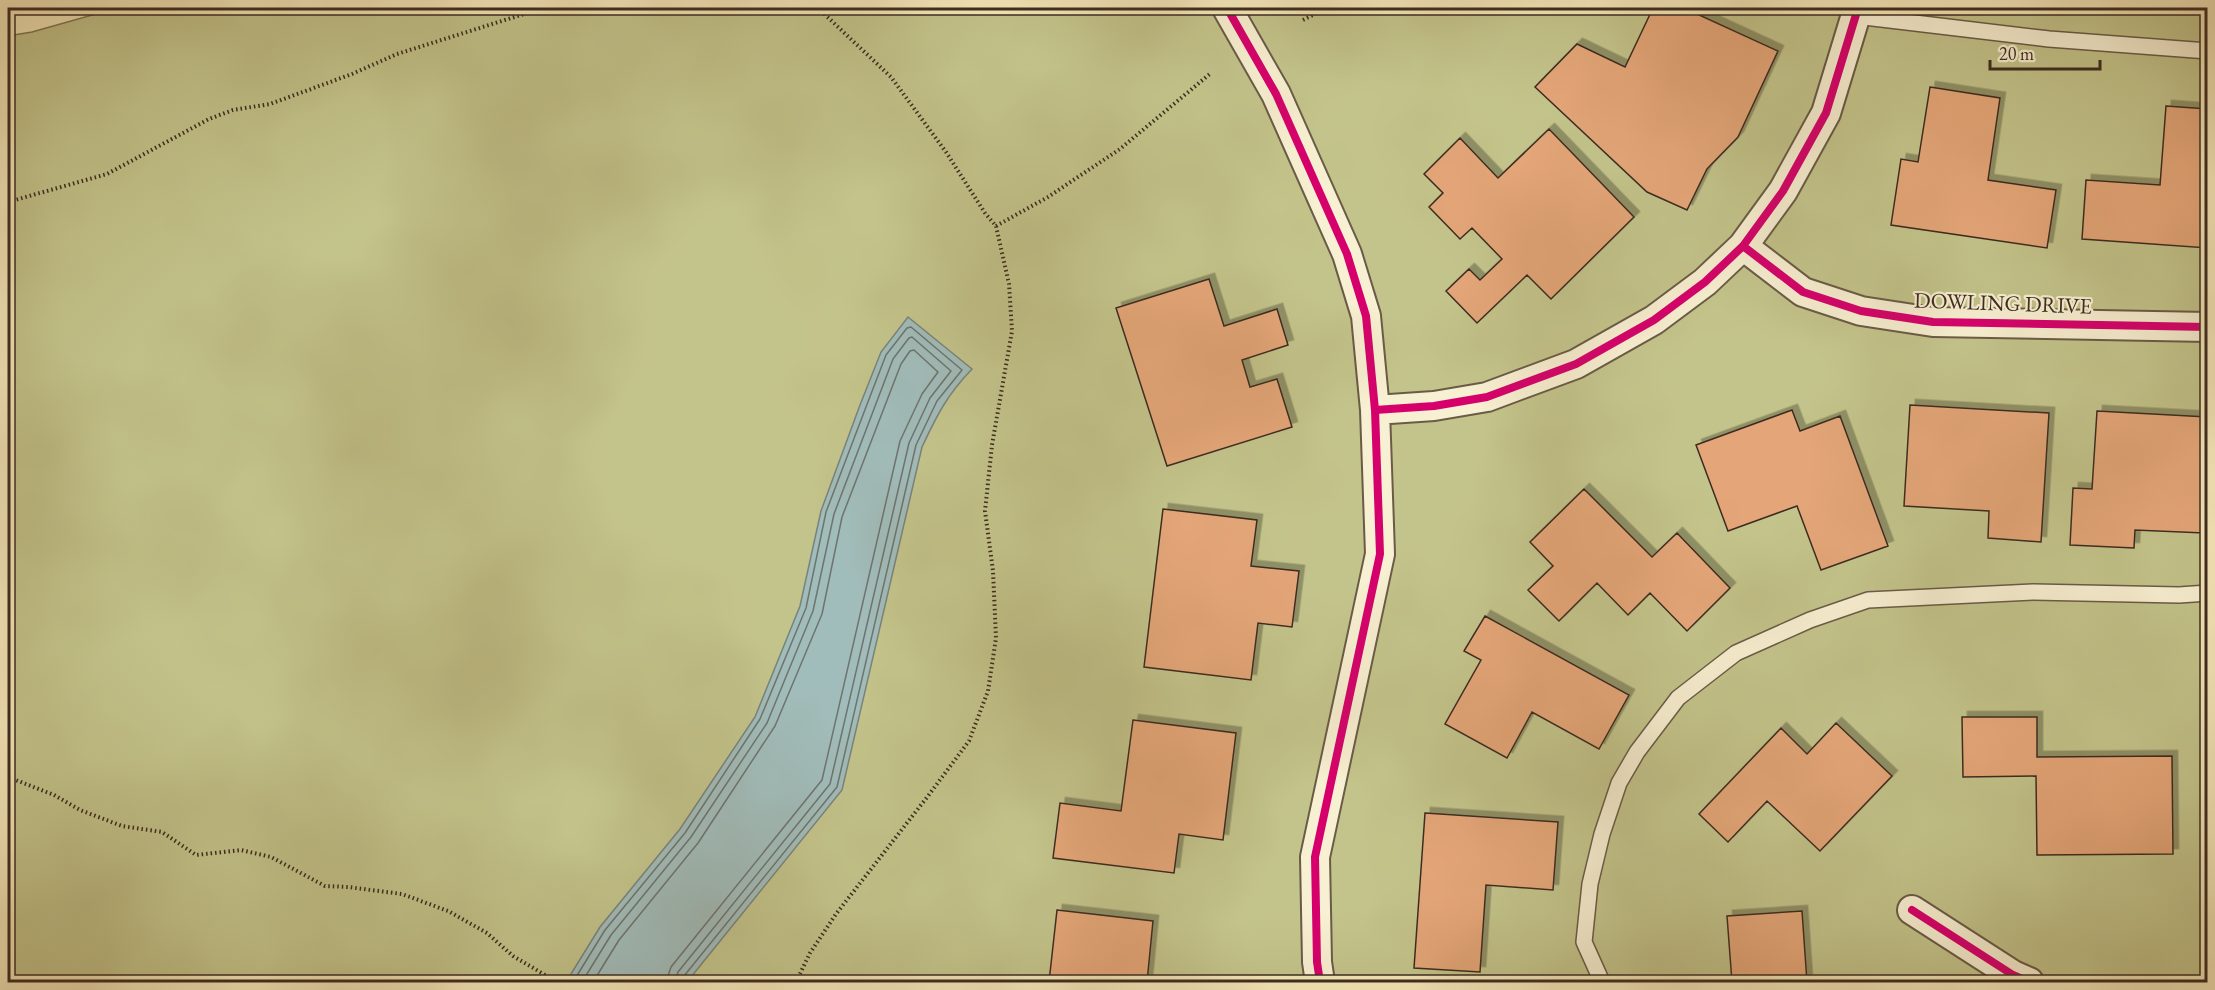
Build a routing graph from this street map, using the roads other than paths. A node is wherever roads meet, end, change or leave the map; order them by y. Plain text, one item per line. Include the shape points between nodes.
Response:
1 (1227, 8) edge
2 (1857, 12) edge
3 (2208, 51) edge
4 (1743, 246) junction
5 (2208, 327) edge
6 (1375, 410) junction
7 (2208, 593) edge
8 (1912, 910) dead end
9 (1320, 982) edge
10 (1602, 982) edge
11 (2029, 982) edge

1 - 6 street via 1276,94 1347,254 1366,316
2 - 3 lane via 2049,39
2 - 4 street via 1826,113 1783,191
4 - 5 street, DOWLING DRIVE via 1803,292 1861,311 1933,322
4 - 6 street via 1705,282 1654,320 1576,364 1487,397
6 - 9 street via 1380,554 1315,857
7 - 10 lane via 2032,592 1868,600 1810,620 1736,653 1678,698 1619,783 1590,884 1584,942
8 - 11 street

